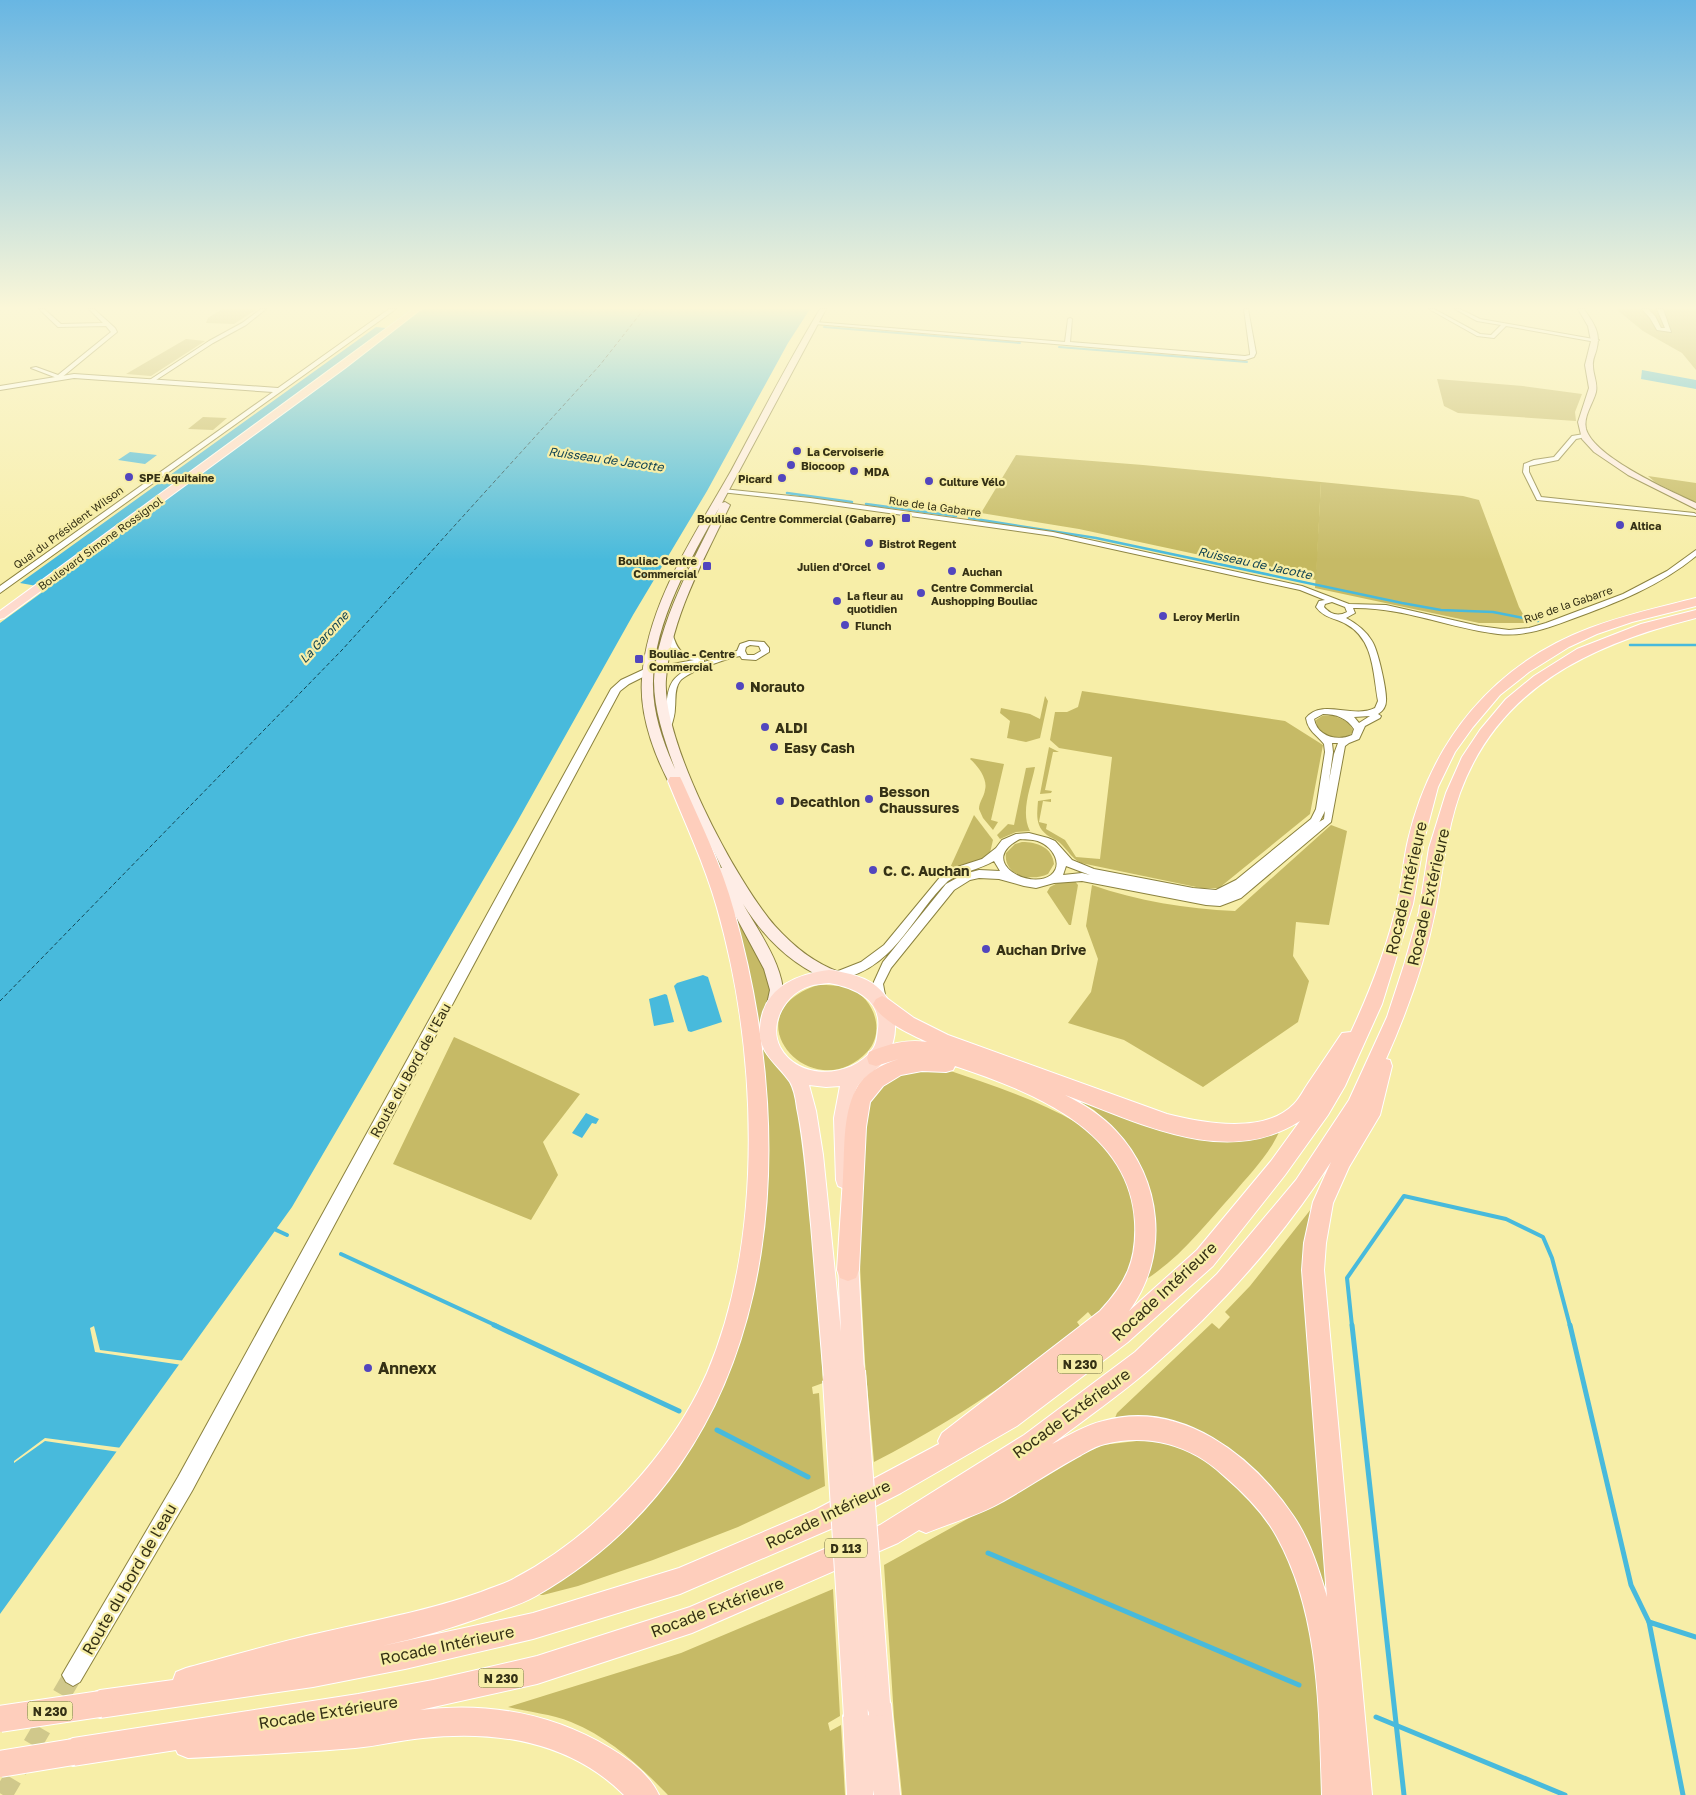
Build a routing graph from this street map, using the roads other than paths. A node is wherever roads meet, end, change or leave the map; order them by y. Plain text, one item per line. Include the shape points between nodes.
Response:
1 (276, 393) edge
2 (291, 393) edge
3 (305, 393) edge
4 (780, 393) edge
5 (1592, 393) edge
6 (1584, 436) junction
7 (727, 491) junction
8 (1695, 510) edge
9 (1696, 552) edge
10 (1292, 586) junction
11 (0, 590) edge
12 (1696, 592) edge
13 (1332, 600) junction
14 (1696, 602) edge
15 (0, 604) edge
16 (1320, 605) junction
17 (1350, 609) junction
18 (1696, 614) edge
19 (0, 616) edge
20 (1338, 617) junction
21 (669, 636) junction
22 (1565, 644) junction
23 (741, 653) dead end
24 (729, 656) junction
25 (648, 670) junction
26 (662, 670) junction
27 (1338, 713) junction
28 (667, 728) junction
29 (1358, 729) junction
30 (1323, 737) junction
31 (1346, 741) junction
32 (675, 781) junction
33 (999, 851) junction
34 (1060, 854) junction
35 (1013, 878) junction
36 (1054, 879) junction
37 (835, 976) junction
38 (775, 1004) junction
39 (882, 1004) junction
40 (1372, 1004) junction
41 (1396, 1017) junction
42 (876, 1058) junction
43 (786, 1065) junction
44 (860, 1072) junction
45 (1053, 1099) junction
46 (848, 1270) junction
47 (844, 1376) junction
48 (185, 1484) joint
49 (892, 1484) junction
50 (888, 1534) junction
51 (73, 1675) tunnel mouth
52 (109, 1702) junction
53 (867, 1710) junction
54 (0, 1719) edge
55 (83, 1751) junction
56 (0, 1764) edge
57 (644, 1795) edge
58 (860, 1795) edge
59 (887, 1795) edge
60 (1337, 1795) edge
61 (1357, 1795) edge

1 - 11 street, Quai du Président Wilson
2 - 15 main road, Boulevard Simone Rossignol
3 - 19 main road, Boulevard Simone Rossignol
4 - 7 main road
5 - 6 main road via 1582,417
6 - 8 main road via 1626,470
6 - 8 street via 1574,437 1552,461 1526,465 1539,499
7 - 10 street, Rue de la Gabarre via 1070,538
7 - 21 main road
7 - 25 main road via 677,579 660,618
9 - 17 street, Rue de la Gabarre via 1682,565 1638,591 1530,631 1497,632 1384,606 1367,604
10 - 13 street, Rue de la Gabarre
10 - 16 street, Rue de la Gabarre via 1309,593
12 - 22 highway via 1621,614
13 - 16 street
13 - 17 street, Rue de la Gabarre
14 - 22 highway, Rocade Intérieure / N 230 via 1628,619
16 - 20 street, Rue de la Gabarre via 1324,612
17 - 20 street via 1346,617
17 - 29 street via 1355,622 1378,645 1388,703 1385,712
18 - 41 highway, Rocade Extérieure / N 230 via 1645,627 1582,652 1540,678 1512,702 1485,733 1469,757 1453,793 1437,848 1427,912
20 - 27 street, Rue de la Gabarre via 1350,623 1372,644 1382,701 1379,710 1371,714
21 - 24 street via 676,653 682,657
21 - 26 main road
22 - 40 highway, Rocade Intérieure / N 230 via 1496,692 1449,750 1431,787 1416,840 1405,904
23 - 24 street
24 - 26 street
24 - 28 street via 691,670 676,680
25 - 26 street
25 - 32 main road via 650,712
25 - 48 street, Route du Bord de l'Eau via 616,689
26 - 28 main road via 660,695
27 - 29 street via 1352,720
27 - 30 street via 1316,713 1310,718 1312,728
28 - 37 main road via 718,849 756,912 775,935 807,964
29 - 31 street via 1356,737
30 - 31 street
30 - 34 street via 1329,752 1319,815 1224,892 1193,892 1093,872 1069,863
31 - 36 street via 1338,754 1328,820 1231,899 1206,901 1082,877
32 - 38 main road via 771,968 777,990
32 - 52 highway via 716,881 733,940 757,1088 758,1162 744,1294 728,1349 708,1395 680,1444 610,1526 525,1588 406,1629 317,1647
33 - 34 street via 1011,839 1028,836 1047,841
33 - 35 street via 1000,865
33 - 37 street via 988,862 948,876 886,949 864,967
34 - 36 street via 1062,867
35 - 36 street via 1035,884
35 - 39 street via 979,874 966,877 950,887 881,976 878,990
37 - 38 main road via 800,982
37 - 39 main road via 862,984
38 - 43 main road via 769,1020 769,1036 774,1052
39 - 40 highway via 908,1024 942,1041 1167,1123 1194,1131 1224,1134 1258,1131 1300,1111
39 - 42 main road via 888,1031
40 - 49 highway, Rocade Intérieure / N 230 via 1338,1080 1321,1108 1278,1168 1205,1258 1120,1334 1009,1418
41 - 50 highway, Rocade Extérieure / N 230 via 1356,1106 1331,1146 1302,1187 1224,1282 1143,1360 1096,1397 1033,1444
41 - 61 highway via 1370,1115 1332,1181 1323,1202 1314,1243 1313,1270
42 - 44 main road
42 - 45 highway via 903,1048 936,1052 1007,1077
43 - 44 main road via 802,1075 821,1080
43 - 47 main road, D 113 via 798,1081 803,1095
44 - 46 main road, D 113 via 849,1084 844,1125
45 - 46 highway via 955,1065 934,1061 906,1064 881,1076 870,1086 858,1109
45 - 49 highway via 1095,1124 1109,1138 1138,1186 1146,1234 1137,1277 1126,1299 1108,1319
46 - 47 main road, D 113
47 - 53 main road, D 113, bridge
48 - 51 street, Route du bord de l'eau
49 - 52 highway, Rocade Intérieure / N 230 via 824,1519 680,1581 533,1626 313,1673
50 - 55 highway, Rocade Extérieure / N 230 via 692,1620 537,1670 358,1708
50 - 60 highway via 986,1497 1044,1461 1103,1433 1121,1429 1163,1430 1188,1437 1241,1472 1268,1500 1290,1532 1306,1570 1319,1608 1326,1647
52 - 54 highway, N 230, bridge
53 - 58 main road, D 113
53 - 59 main road, D 113
55 - 56 highway, N 230, bridge
55 - 57 highway via 356,1734 422,1724 504,1724 532,1728 572,1742 608,1763

